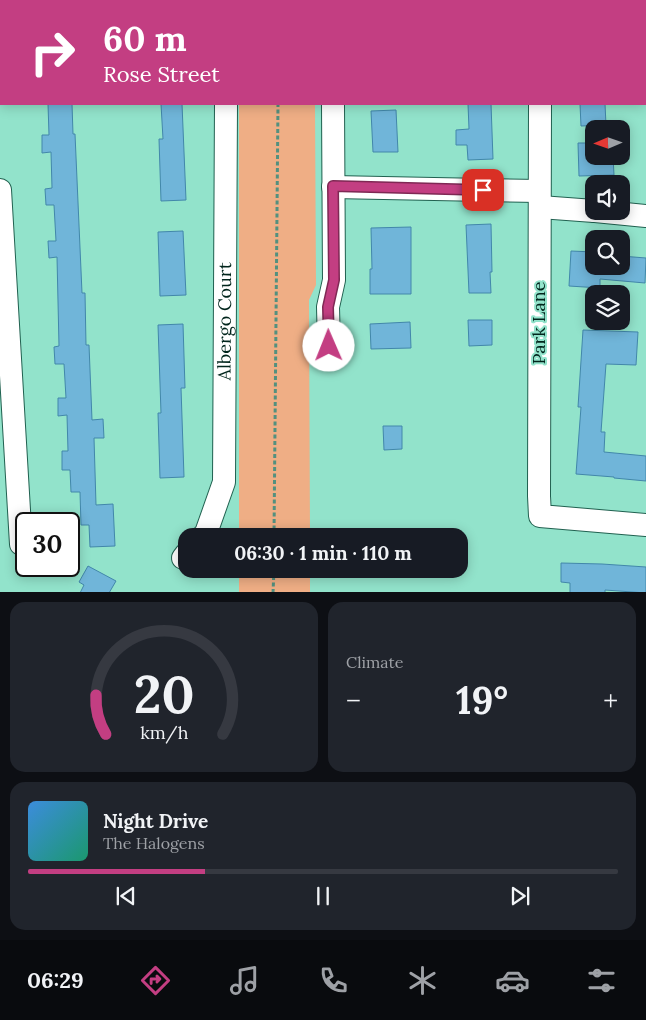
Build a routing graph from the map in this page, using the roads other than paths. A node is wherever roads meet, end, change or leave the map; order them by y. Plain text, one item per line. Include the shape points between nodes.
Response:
1 (226, 105) edge
2 (333, 105) edge
3 (540, 105) edge
4 (333, 186) junction
5 (0, 190) edge
6 (540, 199) junction
7 (585, 209) edge
8 (630, 214) edge
9 (646, 216) edge
10 (4, 337) edge
11 (329, 346) dead end
12 (18, 512) edge
13 (646, 525) edge
14 (208, 528) edge

1 - 14 street, Albergo Court via 224,482
2 - 4 street
3 - 6 street, Park Lane
4 - 6 street
4 - 11 street via 334,280 328,307
5 - 10 street
6 - 7 street
6 - 13 street, Park Lane via 540,516
8 - 9 street
10 - 12 street

